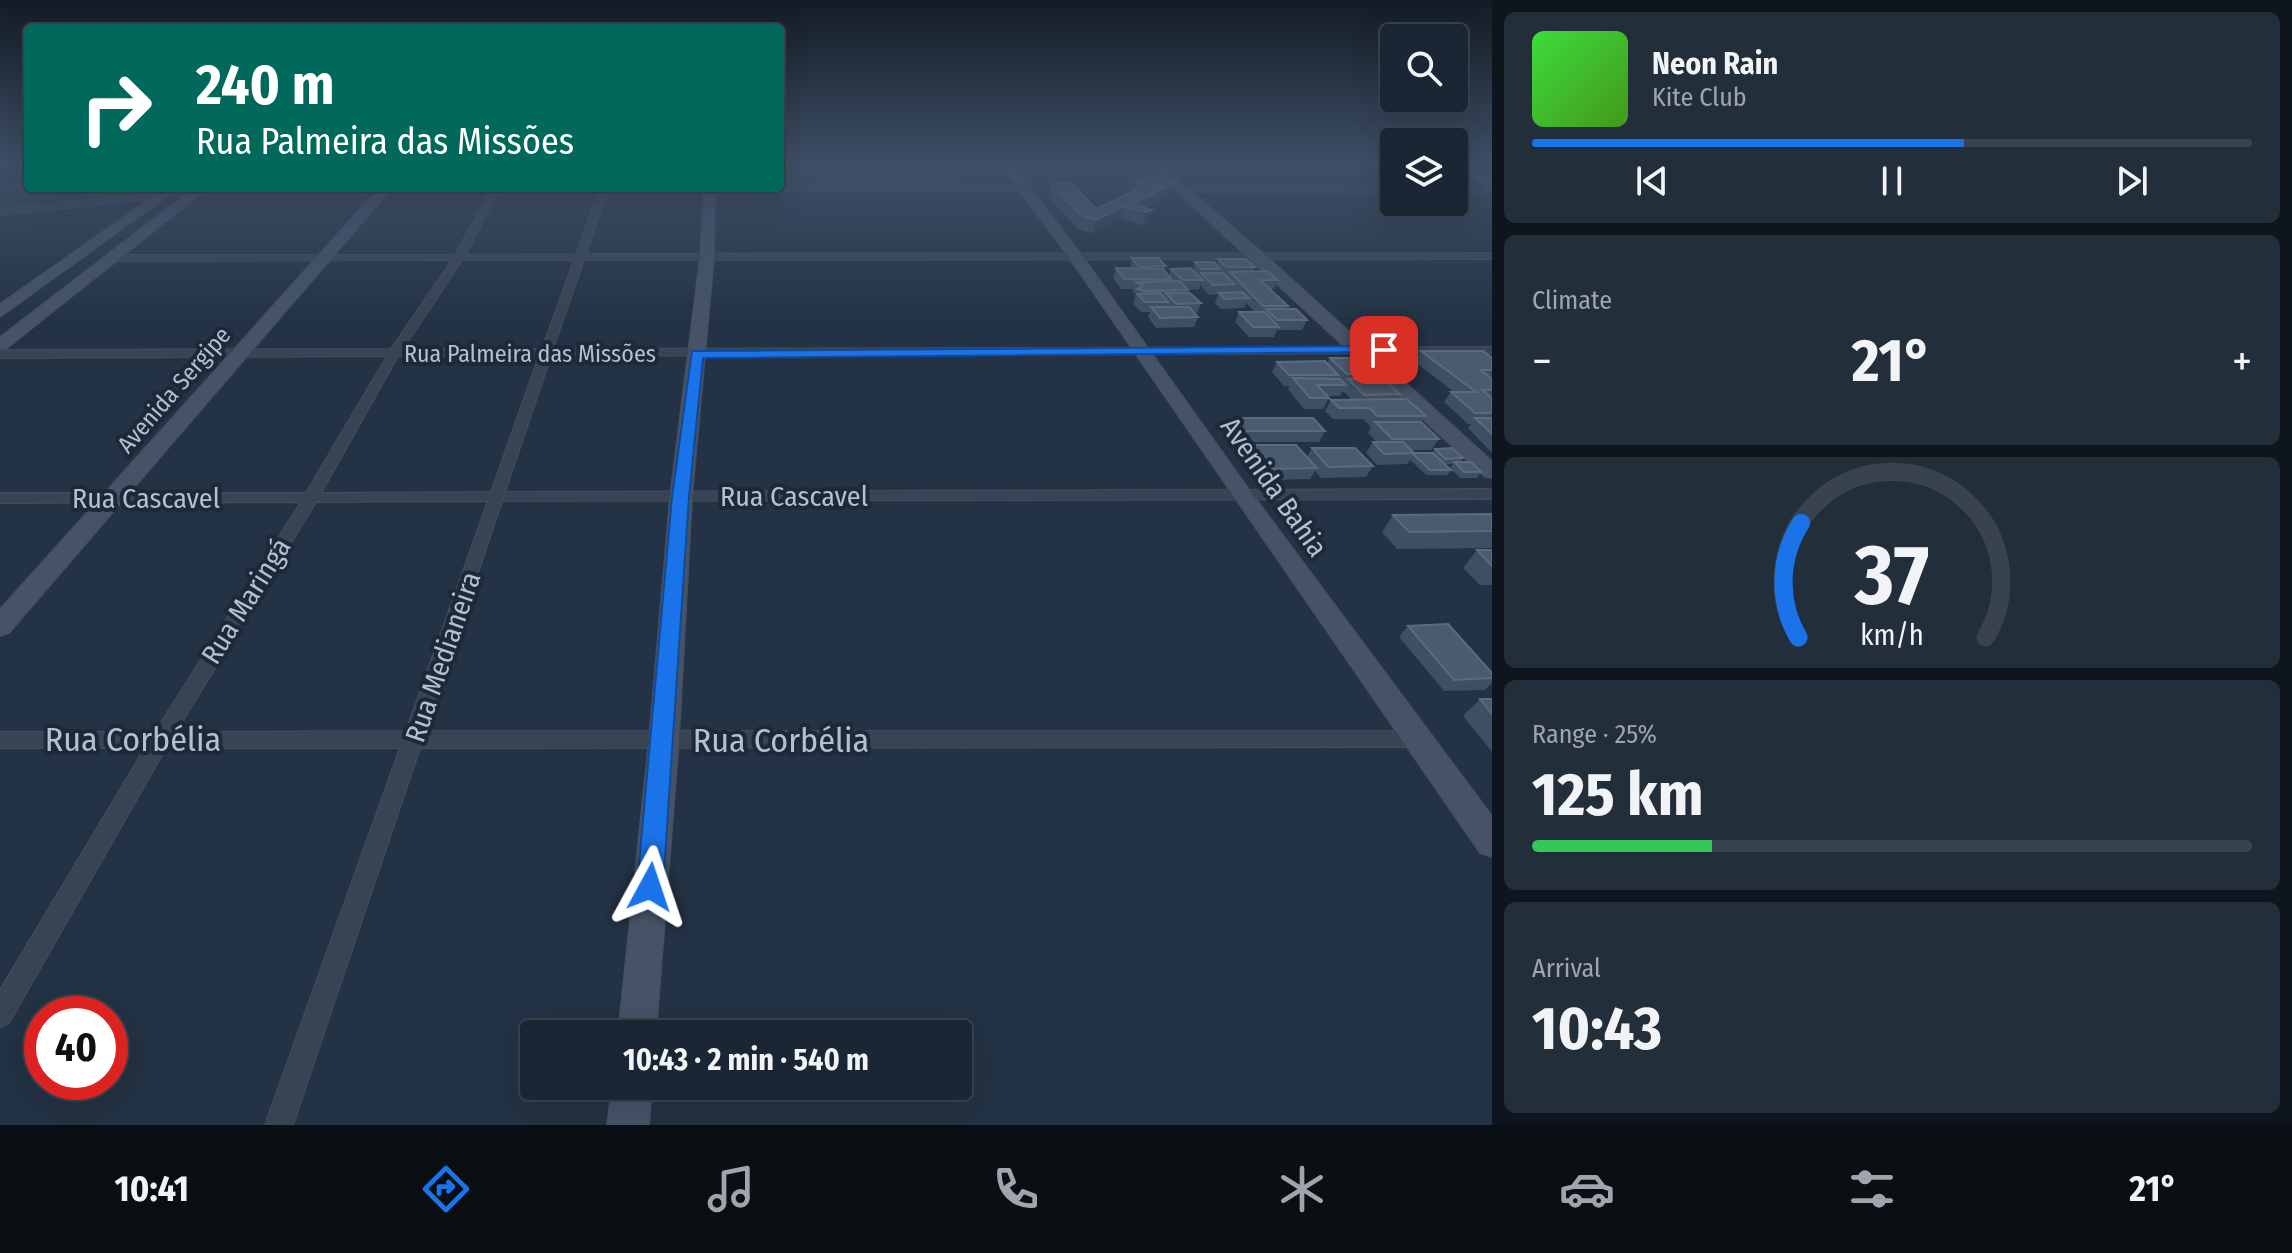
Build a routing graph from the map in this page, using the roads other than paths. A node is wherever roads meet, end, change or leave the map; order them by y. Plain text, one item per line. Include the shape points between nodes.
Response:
1 (132, 218) edge
2 (165, 218) edge
3 (360, 218) edge
4 (480, 218) edge
5 (593, 218) edge
6 (708, 218) edge
7 (1046, 218) edge
8 (1214, 218) edge
9 (1258, 256) junction
10 (1492, 256) edge
11 (459, 257) junction
12 (580, 257) junction
13 (707, 257) junction
14 (1076, 257) junction
15 (113, 258) junction
16 (325, 258) junction
17 (0, 312) edge
18 (0, 345) edge
19 (1358, 350) junction
20 (1492, 350) edge
21 (1142, 352) junction
22 (240, 353) junction
23 (0, 354) edge
24 (394, 354) junction
25 (543, 354) junction
26 (697, 354) junction
27 (1492, 472) edge
28 (1240, 493) junction
29 (1492, 494) edge
30 (497, 497) junction
31 (681, 497) junction
32 (0, 498) edge
33 (114, 498) junction
34 (310, 499) junction
35 (0, 626) edge
36 (162, 738) junction
37 (416, 739) junction
38 (1418, 739) junction
39 (0, 740) edge
40 (664, 740) junction
41 (1492, 842) edge
42 (0, 1014) edge
43 (638, 1020) edge
44 (631, 1100) edge
45 (279, 1125) edge
46 (628, 1125) edge

1 - 17 street
2 - 15 street
3 - 16 street, Avenida Sergipe
4 - 11 street, Rua Maringá
5 - 12 street, Rua Medianeira
6 - 13 street
7 - 14 street, Avenida Bahia
8 - 9 street
9 - 10 street
9 - 14 street
9 - 19 street
11 - 12 street
11 - 16 street
11 - 24 street, Rua Maringá
12 - 13 street
12 - 25 street, Rua Medianeira
13 - 14 street
13 - 26 street
14 - 21 street, Avenida Bahia
15 - 16 street
15 - 18 street
16 - 22 street, Avenida Sergipe
19 - 20 street, Rua Palmeira das Missões
19 - 21 street, Rua Palmeira das Missões
19 - 27 street
21 - 26 street, Rua Palmeira das Missões
21 - 28 street, Avenida Bahia
22 - 23 street, Rua Palmeira das Missões
22 - 24 street, Rua Palmeira das Missões
22 - 33 street, Avenida Sergipe
24 - 25 street, Rua Palmeira das Missões
24 - 34 street, Rua Maringá
25 - 26 street, Rua Palmeira das Missões
25 - 30 street, Rua Medianeira
26 - 31 street
28 - 29 street, Rua Cascavel
28 - 31 street, Rua Cascavel
28 - 38 street, Avenida Bahia
30 - 31 street, Rua Cascavel
30 - 34 street, Rua Cascavel
30 - 37 street, Rua Medianeira
31 - 40 street
32 - 33 street, Rua Cascavel
33 - 34 street, Rua Cascavel
33 - 35 street, Avenida Sergipe
34 - 36 street, Rua Maringá
36 - 37 street, Rua Corbélia
36 - 39 street, Rua Corbélia
36 - 42 street, Rua Maringá
37 - 40 street, Rua Corbélia
37 - 45 street, Rua Medianeira
38 - 40 street, Rua Corbélia
38 - 41 street, Avenida Bahia
40 - 43 street
44 - 46 street

